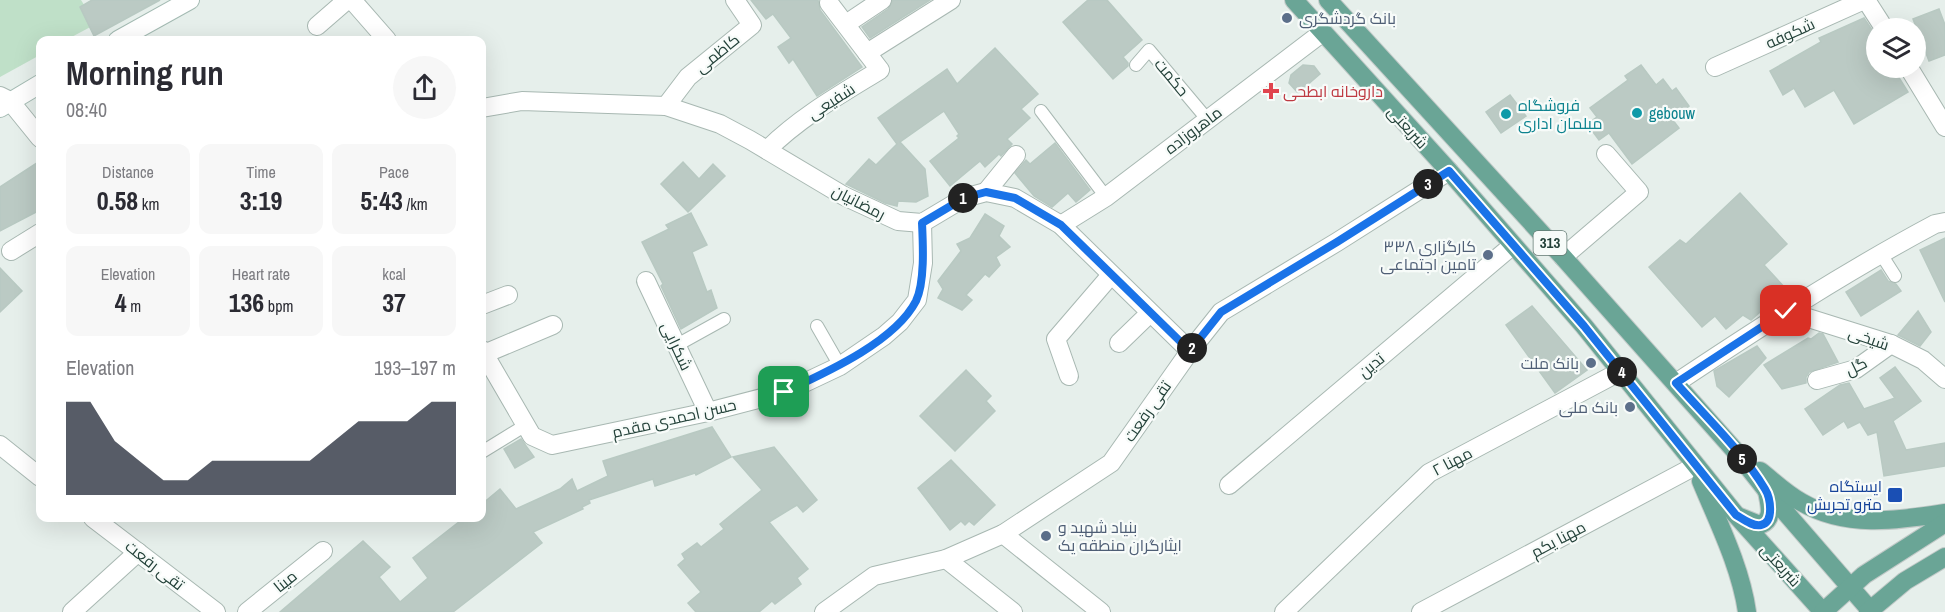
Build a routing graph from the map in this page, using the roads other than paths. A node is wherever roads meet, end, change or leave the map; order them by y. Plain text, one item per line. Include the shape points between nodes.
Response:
1 (190, 0) edge
2 (349, 0) edge
3 (735, 0) edge
4 (882, 0) edge
5 (951, 0) edge
6 (1294, 0) edge
7 (1328, 0) edge
8 (1865, 0) edge
9 (829, 3) dead end
10 (1877, 18) edge
11 (846, 24) junction
12 (317, 26) dead end
13 (1323, 32) junction
14 (125, 36) edge
15 (383, 36) edge
16 (867, 53) junction
17 (1136, 65) dead end
18 (1715, 67) dead end
19 (1915, 78) edge
20 (36, 86) edge
21 (3, 102) edge
22 (666, 106) junction
23 (486, 107) edge
24 (1041, 111) dead end
25 (1207, 119) junction
26 (1945, 127) edge
27 (36, 134) edge
28 (767, 150) junction
29 (1016, 154) dead end
30 (1606, 154) dead end
31 (1449, 171) junction
32 (986, 192) junction
33 (1106, 196) junction
34 (1945, 222) edge
35 (922, 223) junction
36 (1061, 225) junction
37 (36, 235) edge
38 (1513, 245) junction
39 (11, 251) dead end
40 (1881, 254) junction
41 (1563, 257) junction
42 (1111, 275) junction
43 (1895, 276) dead end
44 (646, 281) dead end
45 (508, 295) dead end
46 (486, 303) edge
47 (1786, 311) junction
48 (1150, 313) junction
49 (724, 319) dead end
50 (553, 325) dead end
51 (817, 326) dead end
52 (1119, 343) dead end
53 (1891, 344) junction
54 (676, 345) junction
55 (486, 351) edge
56 (1190, 351) junction
57 (486, 357) edge
58 (840, 366) junction
59 (1621, 371) junction
60 (1069, 376) dead end
61 (1945, 379) edge
62 (1817, 380) dead end
63 (1676, 383) junction
64 (708, 411) junction
65 (526, 425) junction
66 (0, 445) edge
67 (486, 450) edge
68 (1737, 453) junction
69 (1695, 466) junction
70 (36, 474) edge
71 (1229, 485) dead end
72 (1767, 491) junction
73 (1945, 513) edge
74 (1736, 515) junction
75 (98, 522) edge
76 (1945, 523) edge
77 (1003, 534) junction
78 (323, 550) dead end
79 (138, 552) junction
80 (1945, 557) edge
81 (946, 559) junction
82 (1851, 586) junction
83 (1869, 611) edge
84 (72, 612) edge
85 (216, 612) edge
86 (247, 612) edge
87 (824, 612) edge
88 (1013, 612) edge
89 (1101, 612) edge
90 (1284, 612) edge
91 (1421, 612) edge
92 (1747, 612) edge
93 (1823, 612) edge

1 - 14 street
2 - 12 street
2 - 15 street
3 - 22 street, کاظمی via 752,25 688,77
4 - 11 street
5 - 16 street
6 - 13 main road, شریعتی / 313
7 - 41 main road, شریعتی / 313
8 - 10 street
8 - 18 street, شکوفه
9 - 11 street, شفیعی
11 - 16 street, شفیعی
13 - 25 street, ماهروزاده
13 - 31 main road, شریعتی / 313
16 - 28 street, شفیعی via 880,70 820,107
17 - 25 lane, حکمت via 1149,50
19 - 26 street
20 - 21 street
21 - 27 street
22 - 23 street, رمضانیان via 522,100
22 - 28 street, رمضانیان via 720,124
24 - 33 lane
25 - 33 street, ماهروزاده
28 - 35 street, رمضانیان via 844,196 898,221
29 - 32 street
30 - 41 street via 1639,192
31 - 38 main road, شریعتی / 313
31 - 56 street, تقی رفعت via 1221,312
32 - 35 street via 964,198
32 - 36 street via 1015,198
33 - 36 street, ماهروزاده
34 - 40 street
35 - 58 street, حسن احمدی مقدم via 923,263 916,300 884,336
36 - 42 street
37 - 39 street
38 - 59 main road, شریعتی / 313
38 - 71 street, تدین
40 - 43 lane
40 - 47 street
41 - 63 main road, شریعتی / 313
42 - 48 street
42 - 60 street via 1056,339
44 - 54 street, شکرایی
45 - 46 street
47 - 53 street, شیخی
47 - 63 street
48 - 52 street
48 - 56 street
49 - 54 lane
50 - 55 street
51 - 58 lane
53 - 61 street, شیخی via 1923,360
53 - 62 street, گل via 1856,369
54 - 64 street, شکرایی
56 - 77 street, تقی رفعت via 1111,463
57 - 65 street, حسن احمدی مقدم
58 - 64 street, حسن احمدی مقدم via 784,392
59 - 69 main road, شریعتی / 313
59 - 90 street, مهنا ۲ via 1429,473
63 - 68 main road, شریعتی / 313
64 - 65 street, حسن احمدی مقدم via 552,445 532,436
65 - 67 lane
66 - 70 street
68 - 72 main road, شریعتی / 313
68 - 73 main road via 1800,502 1840,518 1869,521
69 - 74 main road, شریعتی / 313
69 - 91 street, مهنا یکم
69 - 92 main road via 1737,572
72 - 74 main road via 1770,518 1766,523 1752,524
72 - 82 main road, شریعتی / 313
74 - 93 main road, شریعتی / 313
75 - 79 street, تقی رفعت
76 - 82 main road
77 - 81 street, تقی رفعت
77 - 89 street
78 - 86 street, مینا
79 - 84 street
79 - 85 street, تقی رفعت
80 - 83 main road via 1905,581
81 - 87 street, تقی رفعت via 874,576
81 - 88 street
82 - 83 main road, شریعتی
82 - 93 main road

